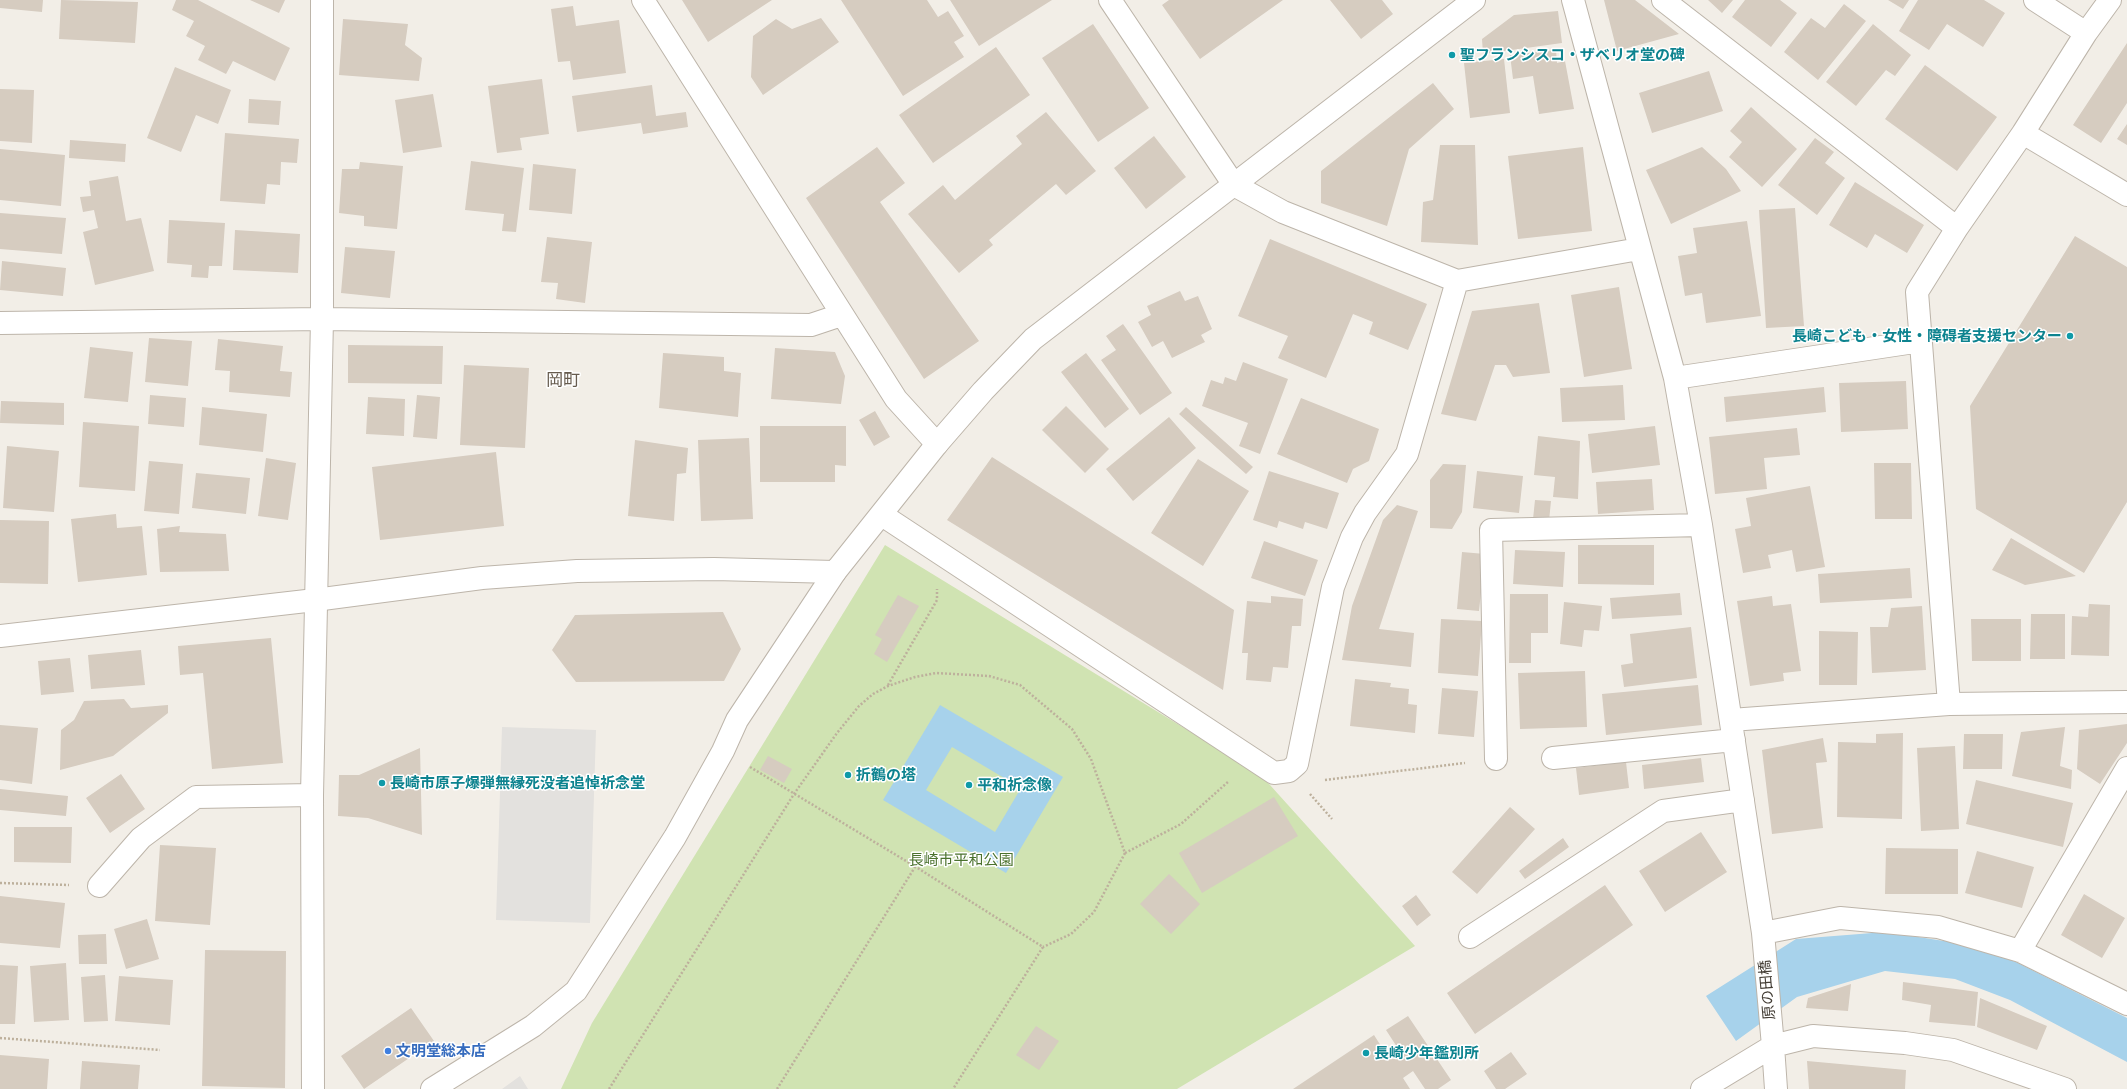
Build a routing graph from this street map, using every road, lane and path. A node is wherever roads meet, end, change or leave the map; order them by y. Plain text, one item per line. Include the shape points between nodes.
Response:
1 (322, 0) edge
2 (643, 0) edge
3 (1110, 0) edge
4 (1474, 0) edge
5 (1573, 0) edge
6 (1663, 0) edge
7 (2035, 0) edge
8 (2110, 0) edge
9 (2086, 33) junction
10 (2023, 133) junction
11 (1234, 185) junction
12 (2127, 195) edge
13 (1957, 228) junction
14 (1639, 250) junction
15 (1457, 281) junction
16 (841, 315) junction
17 (322, 319) junction
18 (0, 323) edge
19 (1921, 341) junction
20 (1676, 378) junction
21 (937, 444) junction
22 (882, 515) junction
23 (1701, 525) junction
24 (955, 563) junction
25 (835, 572) junction
26 (315, 600) junction
27 (0, 636) edge
28 (888, 686) junction
29 (2127, 702) edge
30 (1950, 704) junction
31 (1733, 730) junction
32 (723, 751) junction
33 (1553, 758) dead end
34 (1253, 759) junction
35 (1496, 759) joint
36 (2127, 768) edge
37 (1324, 780) dead end
38 (794, 794) junction
39 (312, 795) junction
40 (1743, 800) junction
41 (1125, 853) junction
42 (916, 867) junction
43 (0, 883) edge
44 (99, 886) joint
45 (1470, 937) dead end
46 (1763, 942) junction
47 (1043, 947) junction
48 (2020, 951) junction
49 (2127, 1004) edge
50 (0, 1038) edge
51 (1772, 1038) junction
52 (160, 1050) dead end
53 (313, 1089) edge
54 (432, 1089) edge
55 (609, 1089) edge
56 (777, 1089) edge
57 (953, 1089) edge
58 (1702, 1089) edge
59 (1776, 1089) edge
60 (2064, 1089) edge

1 - 17 street
2 - 16 street
3 - 11 street
4 - 11 street
5 - 14 street, 原の田橋
6 - 13 street
7 - 9 street
8 - 9 street
9 - 10 street
10 - 12 street
10 - 13 street
11 - 15 street via 1284,212
11 - 21 street via 1033,339
13 - 19 street via 1917,292
14 - 15 street
14 - 20 street, 原の田橋
15 - 34 street via 1407,454 1365,513 1352,537 1333,587 1296,764 1290,771 1274,773
16 - 17 street via 810,326
16 - 21 street via 896,399
17 - 18 street
17 - 26 street
19 - 20 street
19 - 30 street
20 - 23 street, 原の田橋
21 - 22 street
22 - 24 street
22 - 25 street
23 - 31 street, 原の田橋
23 - 35 street via 1491,530
24 - 28 path via 937,579 937,600
24 - 34 street
25 - 26 street via 714,569 577,572 482,578
25 - 32 street via 737,720
26 - 27 street
26 - 39 street
28 - 38 path via 859,706
28 - 41 path via 936,673 989,676 1020,685 1072,729 1091,759
29 - 30 street
30 - 31 street
31 - 33 street
31 - 40 street, 原の田橋
32 - 38 path
32 - 54 street via 675,837 576,991 533,1026
34 - 41 path via 1181,824
35 - 37 path
36 - 48 street
38 - 42 path
38 - 55 path
39 - 44 street via 196,797 141,838
39 - 53 street
40 - 45 street via 1663,811
40 - 46 street, 原の田橋
41 - 47 path via 1094,912 1071,934
42 - 47 path
42 - 56 path
43 - 44 path
46 - 48 street via 1840,918 1938,927
46 - 51 street, 原の田橋
47 - 57 path
48 - 49 street
50 - 52 path
51 - 58 street
51 - 59 street, 原の田橋
51 - 60 street via 1813,1036 1905,1043 1953,1050

